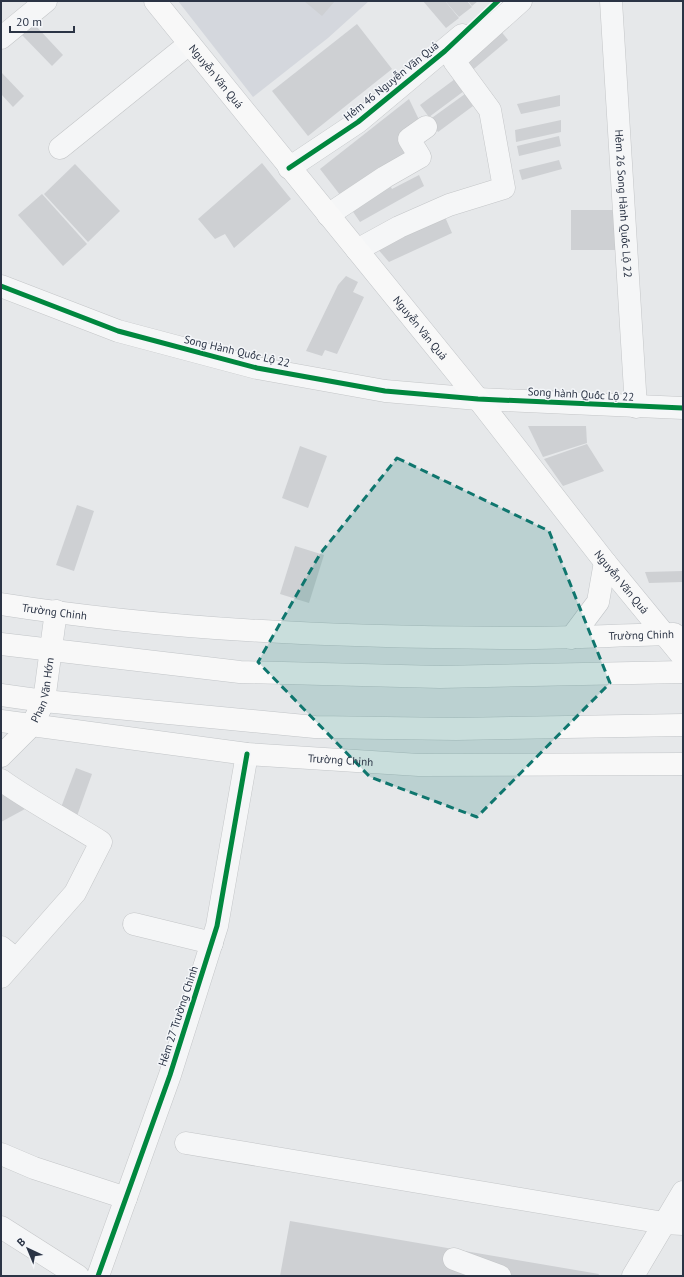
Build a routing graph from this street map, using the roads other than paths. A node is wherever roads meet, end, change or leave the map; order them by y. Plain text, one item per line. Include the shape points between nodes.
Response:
1 (46, 1) edge
2 (154, 1) edge
3 (498, 1) edge
4 (521, 1) edge
5 (611, 1) edge
6 (1, 38) edge
7 (189, 44) junction
8 (426, 127) dead end
9 (60, 148) dead end
10 (289, 168) junction
11 (328, 215) junction
12 (357, 250) junction
13 (1, 286) edge
14 (478, 399) junction
15 (636, 406) junction
16 (683, 408) edge
17 (605, 562) junction
18 (1, 604) edge
19 (56, 612) junction
20 (673, 634) edge
21 (571, 638) junction
22 (1, 644) edge
23 (51, 651) junction
24 (683, 657) edge
25 (683, 672) edge
26 (1, 695) edge
27 (44, 701) junction
28 (1, 722) edge
29 (252, 722) junction
30 (32, 725) junction
31 (683, 725) edge
32 (247, 754) junction
33 (1, 756) edge
34 (683, 764) edge
35 (1, 780) edge
36 (134, 924) dead end
37 (212, 942) junction
38 (8, 953) edge
39 (1, 977) edge
40 (186, 1144) dead end
41 (1, 1154) edge
42 (683, 1192) edge
43 (126, 1198) junction
44 (674, 1223) edge
45 (1, 1227) edge
46 (454, 1259) dead end
47 (78, 1276) edge
48 (98, 1276) edge
49 (500, 1276) edge
50 (633, 1276) edge

1 - 6 street
2 - 7 main road, Nguyễn Văn Quá
3 - 10 street, Hẻm 46 Nguyễn Văn Quá via 445,51 358,122
4 - 12 street via 454,61 490,110 504,188 449,205 399,227
5 - 15 street, Hẻm 26 Song Hành Quốc Lộ 22
7 - 9 street
7 - 10 main road, Nguyễn Văn Quá
8 - 11 street via 409,139 420,158 372,185
10 - 11 main road, Nguyễn Văn Quá
11 - 12 main road, Nguyễn Văn Quá
12 - 14 main road, Nguyễn Văn Quá
13 - 14 street, Song Hành Quốc Lộ 22 via 118,331 257,368 385,391
14 - 15 street, Song hành Quốc Lộ 22
14 - 17 main road, Nguyễn Văn Quá
15 - 16 street, Song hành Quốc Lộ 22
17 - 20 main road, Nguyễn Văn Quá
17 - 21 main road via 598,602
18 - 19 main road, Trường Chinh
19 - 21 main road, Trường Chinh via 177,624 337,635
19 - 23 main road, Phan Văn Hớn
20 - 21 main road, Trường Chinh
20 - 24 main road, Nguyễn Văn Quá
22 - 23 main road
23 - 25 main road via 240,672 440,677
23 - 27 main road, Phan Văn Hớn
26 - 27 main road
27 - 29 main road
27 - 30 main road, Phan Văn Hớn
28 - 30 main road, Trường Chinh
29 - 31 main road via 315,727 456,729
29 - 32 main road
30 - 32 main road, Trường Chinh
30 - 33 main road, Phan Văn Hớn
32 - 34 main road, Trường Chinh via 419,765
32 - 37 street, Hẻm 27 Trường Chinh
35 - 38 street via 32,802 101,842 75,893
36 - 37 street
37 - 43 street, Hẻm 27 Trường Chinh via 170,1075
38 - 39 street
40 - 44 street
41 - 43 street via 34,1168
42 - 44 street
43 - 48 street, Hẻm 27 Trường Chinh
44 - 50 street
45 - 47 street
46 - 49 street

